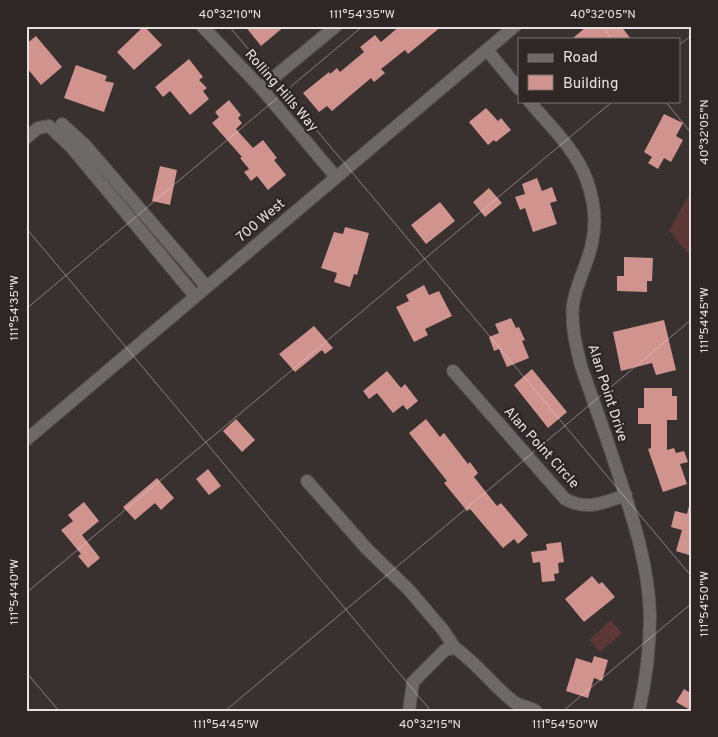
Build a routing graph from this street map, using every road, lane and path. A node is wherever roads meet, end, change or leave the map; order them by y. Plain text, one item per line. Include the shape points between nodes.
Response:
1 (202, 26) edge
2 (336, 26) edge
3 (515, 26) edge
4 (487, 50) junction
5 (261, 88) junction
6 (518, 88) edge
7 (530, 102) edge
8 (62, 124) dead end
9 (26, 138) edge
10 (336, 177) junction
11 (206, 286) junction
12 (195, 296) junction
13 (452, 371) dead end
14 (26, 440) edge
15 (307, 481) dead end
16 (626, 495) junction
17 (455, 648) junction
18 (409, 711) edge
19 (536, 711) edge
20 (639, 711) edge

1 - 5 street, Rolling Hills Way
2 - 5 street
3 - 4 street, 700 West
4 - 6 street
4 - 10 street, 700 West
5 - 10 street, Rolling Hills Way
7 - 16 street, Alan Point Drive via 577,159 592,198 595,220 592,243 573,305 573,325 581,366
8 - 11 street via 85,145
9 - 12 street via 38,128 49,126 72,148
10 - 11 street, 700 West
11 - 12 street, 700 West
12 - 14 street, 700 West
13 - 16 street, Alan Point Circle via 565,499 576,505 589,506
15 - 17 street via 367,549 409,590
16 - 20 street, Alan Point Drive via 644,566 650,615 647,664
17 - 18 street via 445,650 413,682
17 - 19 street via 517,704

